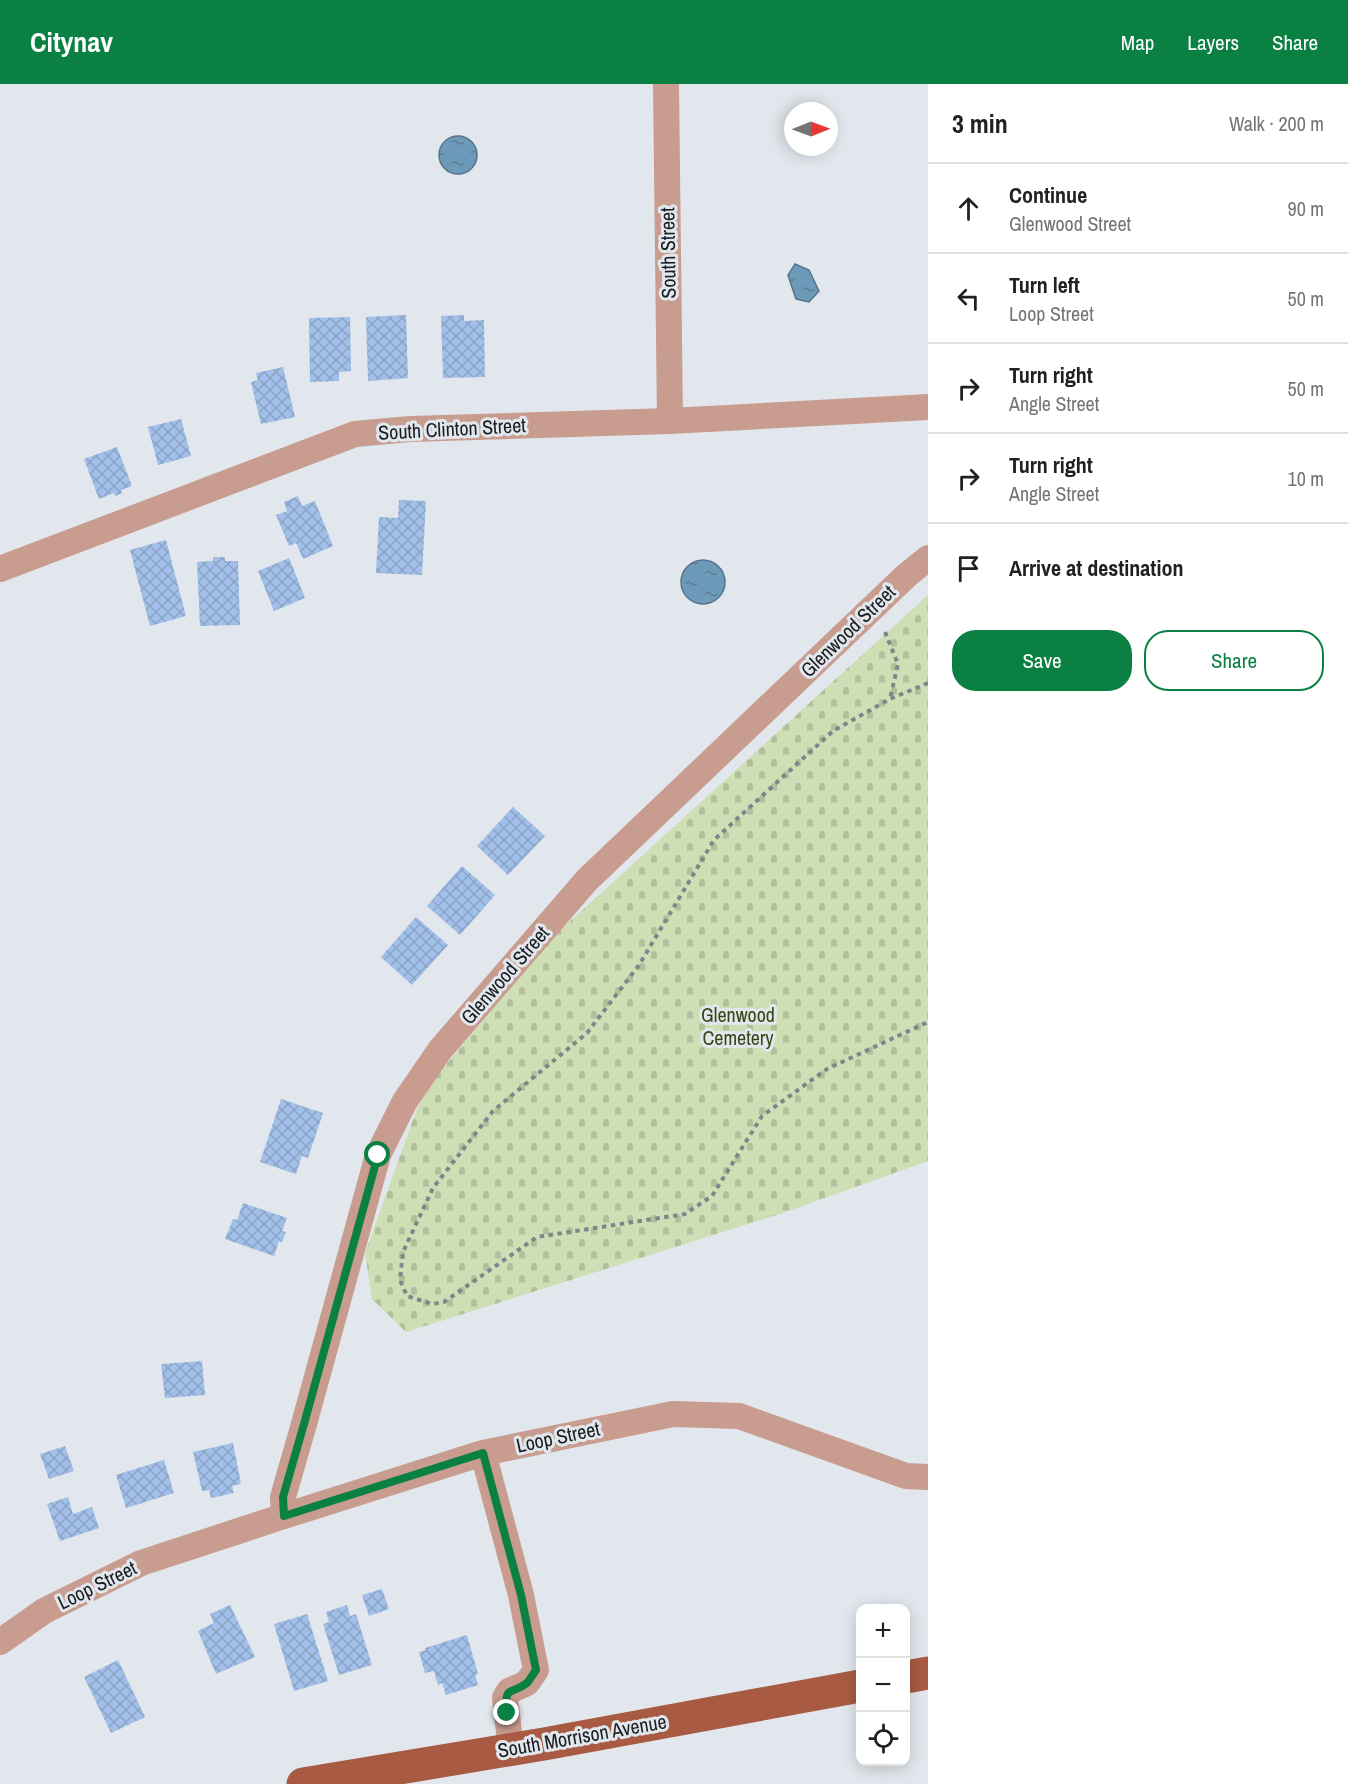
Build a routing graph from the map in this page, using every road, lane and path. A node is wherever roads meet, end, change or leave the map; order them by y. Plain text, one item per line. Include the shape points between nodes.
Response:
1 (666, 84) edge
2 (928, 407) edge
3 (670, 422) junction
4 (928, 558) edge
5 (0, 568) edge
6 (875, 606) junction
7 (928, 683) edge
8 (890, 699) junction
9 (928, 1022) edge
10 (483, 1453) junction
11 (928, 1477) edge
12 (284, 1516) junction
13 (0, 1642) edge
14 (928, 1673) edge
15 (910, 1676) edge
16 (856, 1687) edge
17 (511, 1749) junction
18 (303, 1784) edge

1 - 3 street, South Street
2 - 3 street, South Clinton Street
3 - 5 street, South Clinton Street via 422,428 355,434
4 - 6 street, Glenwood Street
6 - 8 path via 898,664
6 - 12 street, Glenwood Street via 587,880 440,1050 405,1101 378,1155 283,1497
7 - 8 path
8 - 9 path via 833,731 714,840 639,965 587,1033 493,1111 433,1188 403,1252 400,1280 407,1296 432,1304 444,1302 537,1237 685,1214 712,1196 762,1116 826,1070
10 - 11 street, Loop Street via 673,1414 739,1416 906,1476
10 - 12 street, Loop Street
10 - 17 street via 521,1595 536,1670 527,1683 509,1691 505,1698
12 - 13 street, Loop Street via 141,1563 44,1611
14 - 15 main road
16 - 17 main road, South Morrison Avenue
17 - 18 main road, South Morrison Avenue

